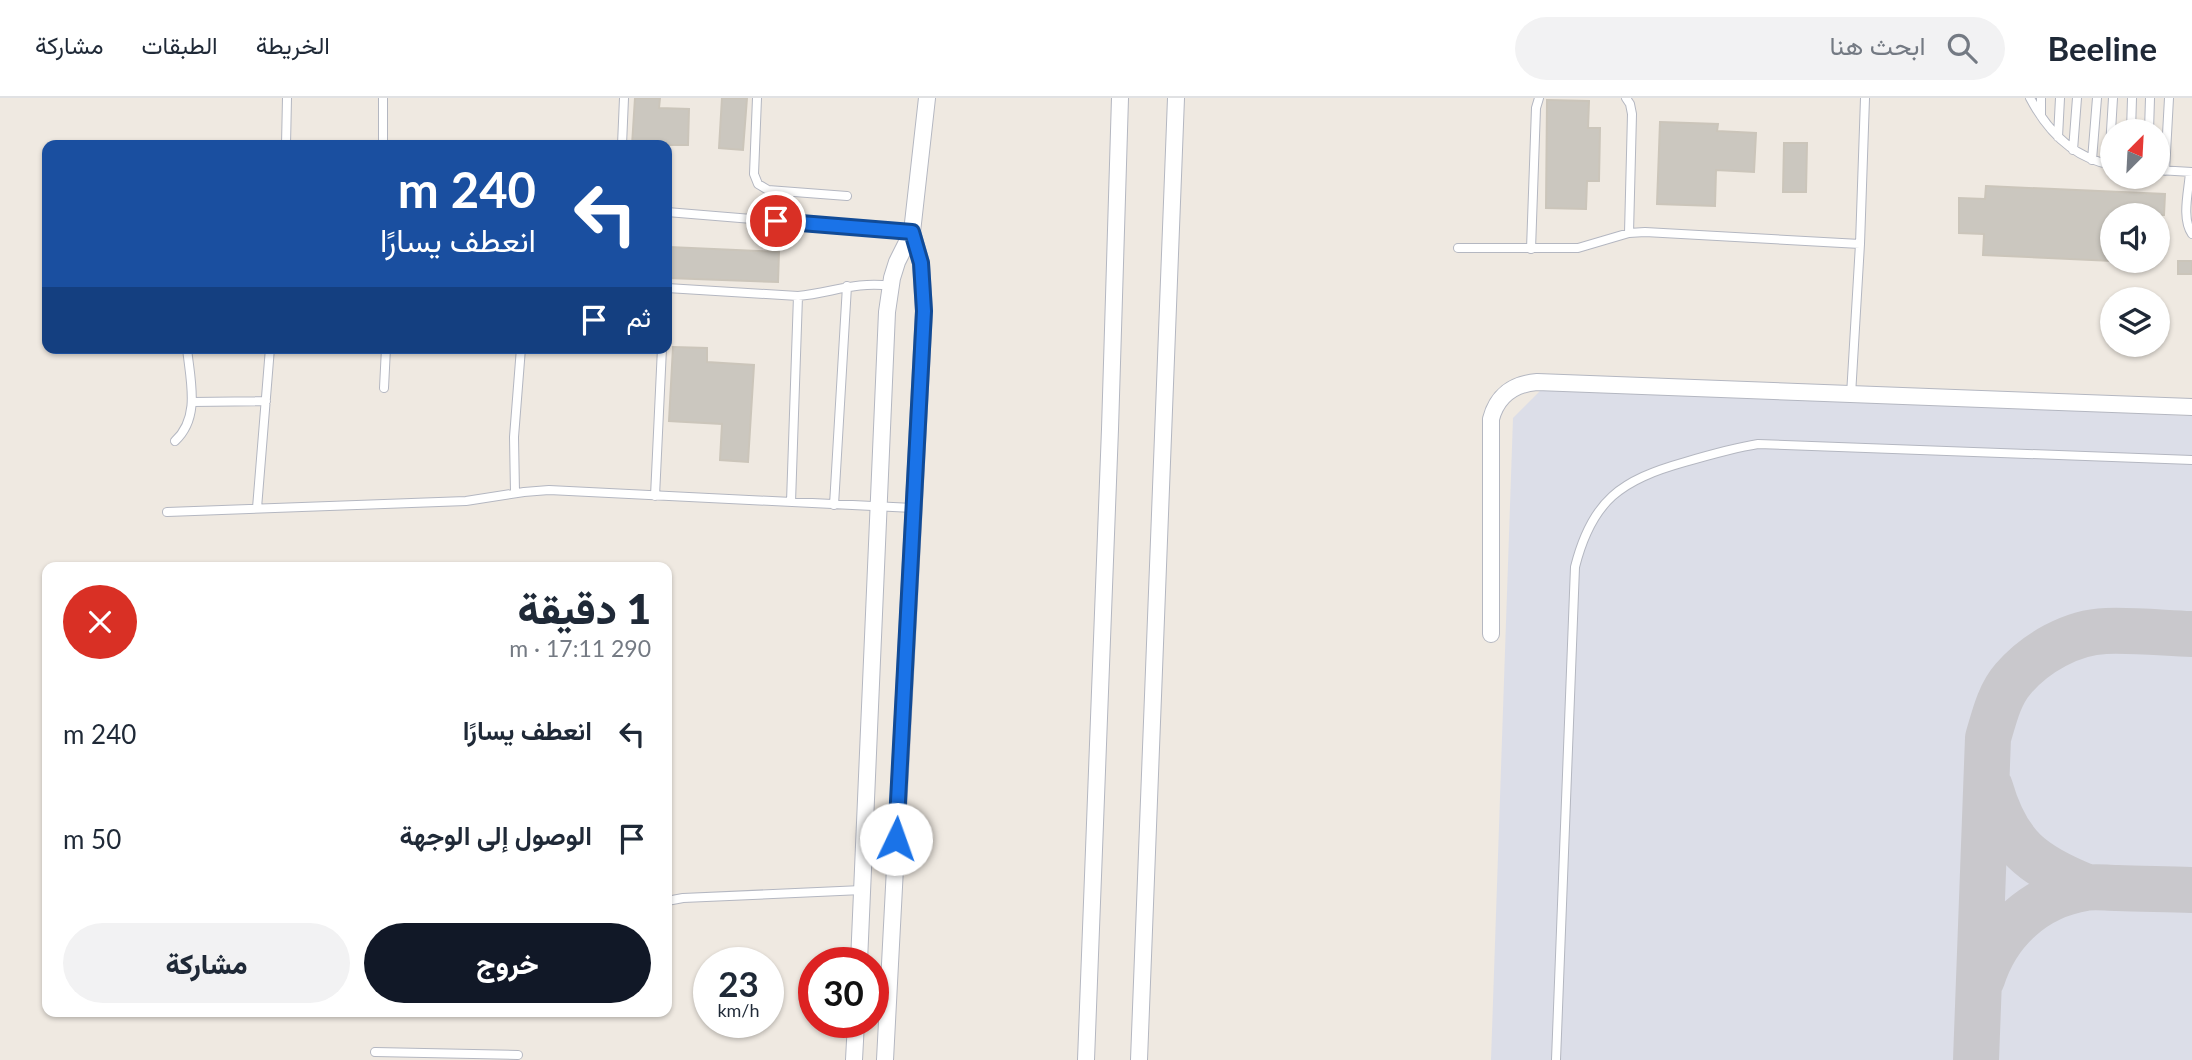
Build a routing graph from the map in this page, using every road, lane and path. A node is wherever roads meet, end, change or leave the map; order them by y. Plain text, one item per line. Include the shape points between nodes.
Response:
1 (287, 98) edge
2 (383, 98) edge
3 (624, 98) edge
4 (757, 98) edge
5 (927, 98) edge
6 (1120, 98) edge
7 (1176, 98) edge
8 (1539, 98) edge
9 (1626, 98) edge
10 (1865, 98) edge
11 (2030, 98) edge
12 (2042, 98) edge
13 (2060, 98) edge
14 (2077, 98) edge
15 (2097, 98) edge
16 (2113, 98) edge
17 (2132, 98) edge
18 (2150, 98) edge
19 (2169, 98) edge
20 (2041, 118) junction
21 (2112, 119) edge
22 (2131, 119) edge
23 (2149, 119) edge
24 (2167, 119) edge
25 (2058, 137) junction
26 (286, 140) edge
27 (383, 140) edge
28 (622, 140) edge
29 (2073, 150) junction
30 (2092, 160) junction
31 (2100, 162) edge
32 (2170, 171) edge
33 (2191, 172) edge
34 (847, 196) dead end
35 (672, 212) edge
36 (912, 232) junction
37 (1629, 233) junction
38 (2192, 234) edge
39 (1860, 244) junction
40 (1458, 248) dead end
41 (1531, 249) junction
42 (847, 286) junction
43 (891, 286) junction
44 (672, 288) edge
45 (798, 296) junction
46 (188, 354) edge
47 (270, 354) edge
48 (386, 354) edge
49 (521, 354) edge
50 (662, 354) edge
51 (384, 388) dead end
52 (1851, 395) junction
53 (266, 401) junction
54 (192, 402) junction
55 (2192, 407) edge
56 (175, 441) dead end
57 (2192, 460) edge
58 (515, 493) junction
59 (655, 496) junction
60 (791, 502) junction
61 (834, 505) junction
62 (878, 507) junction
63 (257, 508) junction
64 (913, 508) junction
65 (167, 512) dead end
66 (1491, 634) dead end
67 (862, 890) junction
68 (672, 900) edge
69 (860, 947) edge
70 (855, 1038) edge
71 (375, 1052) dead end
72 (518, 1055) dead end
73 (435, 1057) edge
74 (854, 1060) edge
75 (885, 1060) edge
76 (1086, 1060) edge
77 (1139, 1060) edge
78 (1556, 1060) edge

1 - 26 lane
2 - 27 lane
3 - 28 lane
4 - 34 lane via 754,174 758,184 768,190
5 - 36 street
6 - 76 street
7 - 77 street
8 - 41 lane
9 - 37 lane via 1632,114
10 - 39 lane
11 - 20 lane
12 - 20 lane
13 - 25 lane
14 - 29 lane
15 - 30 lane
16 - 21 lane
17 - 22 lane
18 - 23 lane
19 - 24 lane
20 - 25 lane
25 - 29 lane
29 - 30 lane
30 - 31 lane
32 - 33 lane
33 - 38 lane via 2186,220
35 - 36 lane
36 - 43 street
36 - 64 street via 924,295
37 - 39 lane
37 - 41 lane via 1578,248
39 - 52 lane
40 - 41 lane
42 - 43 lane
42 - 45 lane
42 - 61 lane
43 - 62 street
44 - 45 lane
45 - 60 lane
46 - 54 lane
47 - 53 lane
48 - 51 lane
49 - 58 lane
50 - 59 lane
52 - 55 street
52 - 66 street via 1536,382 1510,390 1497,403 1491,419
53 - 54 lane
53 - 63 lane
54 - 56 lane via 189,424
57 - 78 lane via 1758,444 1653,471 1611,497 1593,517 1575,567
58 - 59 lane via 549,490
58 - 63 lane via 466,501
59 - 60 lane
60 - 61 lane
61 - 62 lane
62 - 64 lane
62 - 67 street
63 - 65 lane
64 - 75 street
67 - 68 lane
67 - 69 street
70 - 74 street
71 - 73 lane
72 - 73 lane

